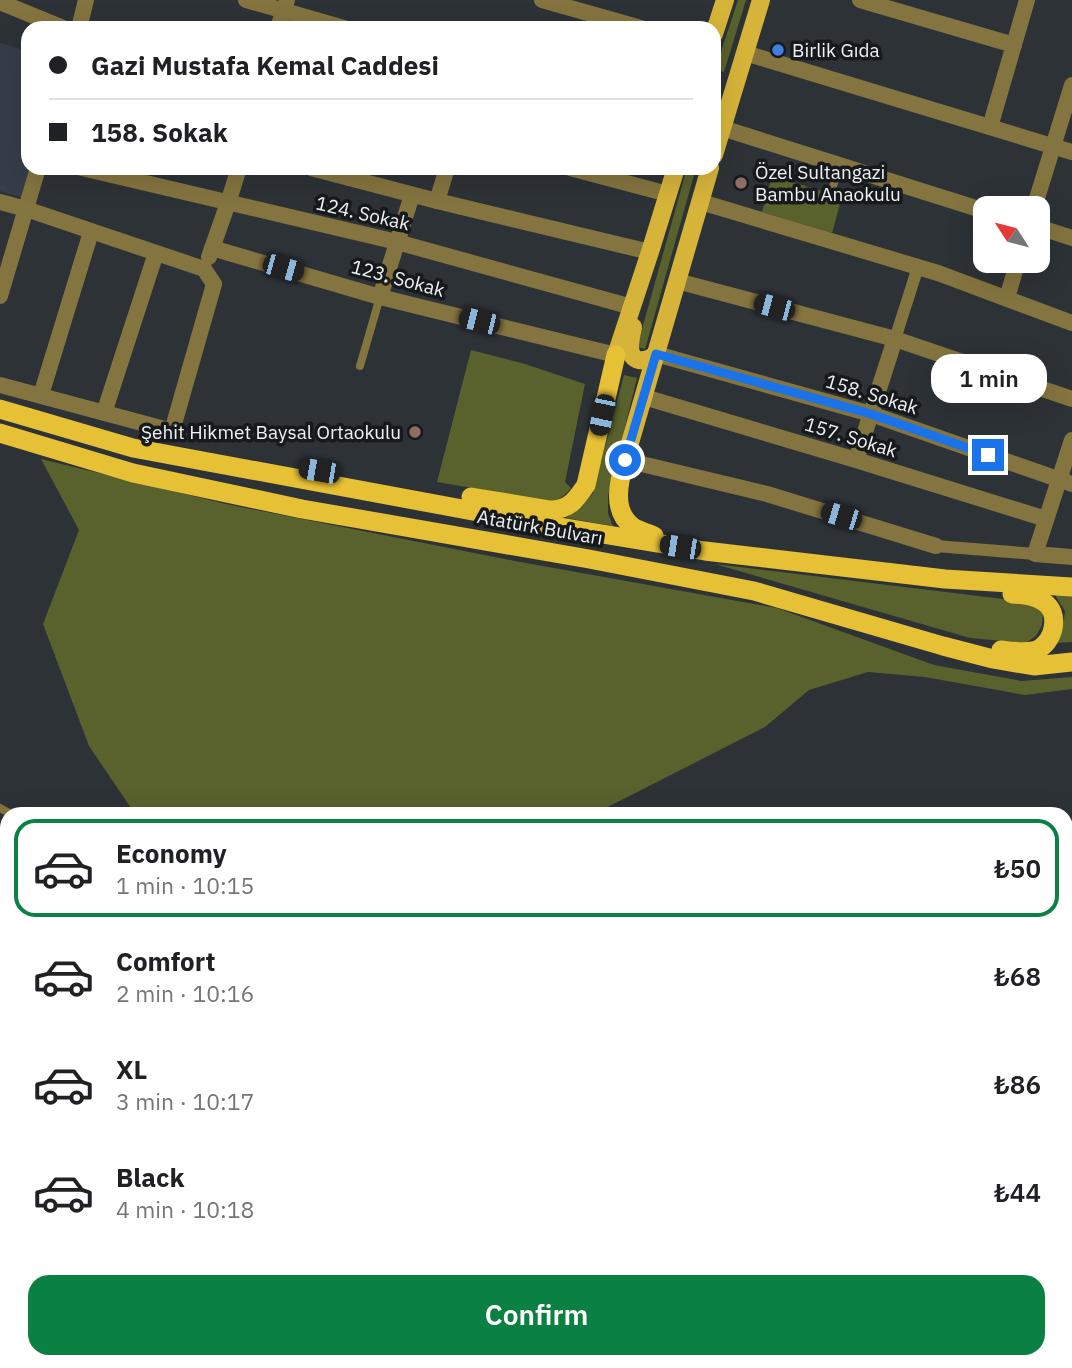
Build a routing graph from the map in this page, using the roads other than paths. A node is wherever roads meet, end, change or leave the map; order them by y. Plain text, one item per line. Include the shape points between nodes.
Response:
1 (86, 0) edge
2 (246, 0) edge
3 (542, 0) edge
4 (725, 0) edge
5 (761, 0) edge
6 (860, 0) edge
7 (1027, 0) edge
8 (0, 2) edge
9 (285, 6) edge
10 (47, 21) edge
11 (81, 21) edge
12 (325, 21) edge
13 (616, 21) edge
14 (718, 21) edge
15 (1014, 45) junction
16 (745, 53) junction
17 (1072, 85) edge
18 (990, 127) junction
19 (722, 128) junction
20 (721, 131) edge
21 (1054, 146) junction
22 (1072, 152) edge
23 (840, 165) junction
24 (36, 175) edge
25 (111, 175) edge
26 (237, 175) edge
27 (338, 175) edge
28 (445, 175) edge
29 (596, 175) edge
30 (674, 175) edge
31 (708, 175) edge
32 (831, 192) dead end
33 (668, 194) junction
34 (412, 195) junction
35 (1038, 196) edge
36 (437, 201) junction
37 (0, 202) edge
38 (701, 202) junction
39 (228, 203) junction
40 (973, 207) edge
41 (26, 209) junction
42 (1050, 231) edge
43 (91, 232) junction
44 (1072, 238) edge
45 (397, 242) junction
46 (212, 248) junction
47 (650, 252) junction
48 (156, 253) junction
49 (918, 267) junction
50 (204, 269) junction
51 (1014, 273) edge
52 (677, 281) junction
53 (0, 296) edge
54 (380, 297) junction
55 (1007, 298) junction
56 (632, 307) junction
57 (1072, 323) edge
58 (895, 339) junction
59 (656, 354) junction
60 (616, 355) junction
61 (360, 366) dead end
62 (0, 385) edge
63 (41, 395) junction
64 (644, 397) junction
65 (1072, 400) edge
66 (0, 409) edge
67 (104, 413) junction
68 (871, 414) junction
69 (0, 433) edge
70 (1072, 440) edge
71 (625, 460) junction
72 (856, 460) junction
73 (256, 470) junction
74 (1066, 482) edge
75 (1046, 519) junction
76 (936, 546) joint
77 (705, 551) junction
78 (1035, 554) junction
79 (1072, 557) edge
80 (945, 579) junction
81 (1072, 587) edge
82 (924, 640) junction
83 (1072, 662) edge

1 - 11 street
2 - 9 street
3 - 13 street
4 - 14 main road
5 - 16 main road
6 - 15 street
7 - 15 street
8 - 10 street
9 - 12 street
15 - 18 street
16 - 18 street
16 - 19 main road
17 - 21 street
18 - 21 street
19 - 20 main road
19 - 23 street
21 - 22 street
21 - 35 street
23 - 32 lane
23 - 40 street
24 - 41 street
25 - 39 street, 124. Sokak
26 - 39 street
27 - 34 street
28 - 36 street
29 - 33 street
30 - 33 main road
31 - 38 main road
33 - 47 main road
34 - 36 street
34 - 45 street
36 - 47 street
37 - 41 street
38 - 49 street
38 - 52 main road
39 - 45 street, 124. Sokak
39 - 46 street
41 - 43 street
41 - 53 street
42 - 44 street
43 - 48 street
43 - 63 street
45 - 54 street
45 - 56 street, 124. Sokak
46 - 50 street
46 - 54 street, 123. Sokak
47 - 56 main road
48 - 50 street
48 - 67 street
49 - 55 street
49 - 58 street
50 - 67 street via 214,284 172,431
51 - 55 street
52 - 58 street
52 - 59 main road
54 - 60 street, 123. Sokak
54 - 61 lane
55 - 57 street
56 - 59 main road via 631,353 642,361
56 - 60 main road
58 - 65 street
58 - 68 street
59 - 64 main road
59 - 68 street, 158. Sokak
60 - 73 highway via 586,485 561,510 292,466
62 - 63 street
63 - 67 street
64 - 71 main road
64 - 72 street, 157. Sokak
66 - 73 highway, Atatürk Bulvarı via 133,448
68 - 72 street
68 - 74 street, 158. Sokak
69 - 82 highway, Atatürk Bulvarı via 133,473 289,506 754,591
70 - 74 street
71 - 76 street via 767,494
71 - 77 highway via 618,493 625,518 643,531
72 - 75 street, 157. Sokak
73 - 77 highway, Atatürk Bulvarı
74 - 75 street
75 - 78 street
76 - 78 street
77 - 80 highway, Atatürk Bulvarı
78 - 79 street
80 - 81 highway, Atatürk Bulvarı
80 - 82 highway via 975,591 1031,596 1046,603 1054,625 1049,639 1038,649 1018,652 958,639
82 - 83 highway, Atatürk Bulvarı via 1034,666

